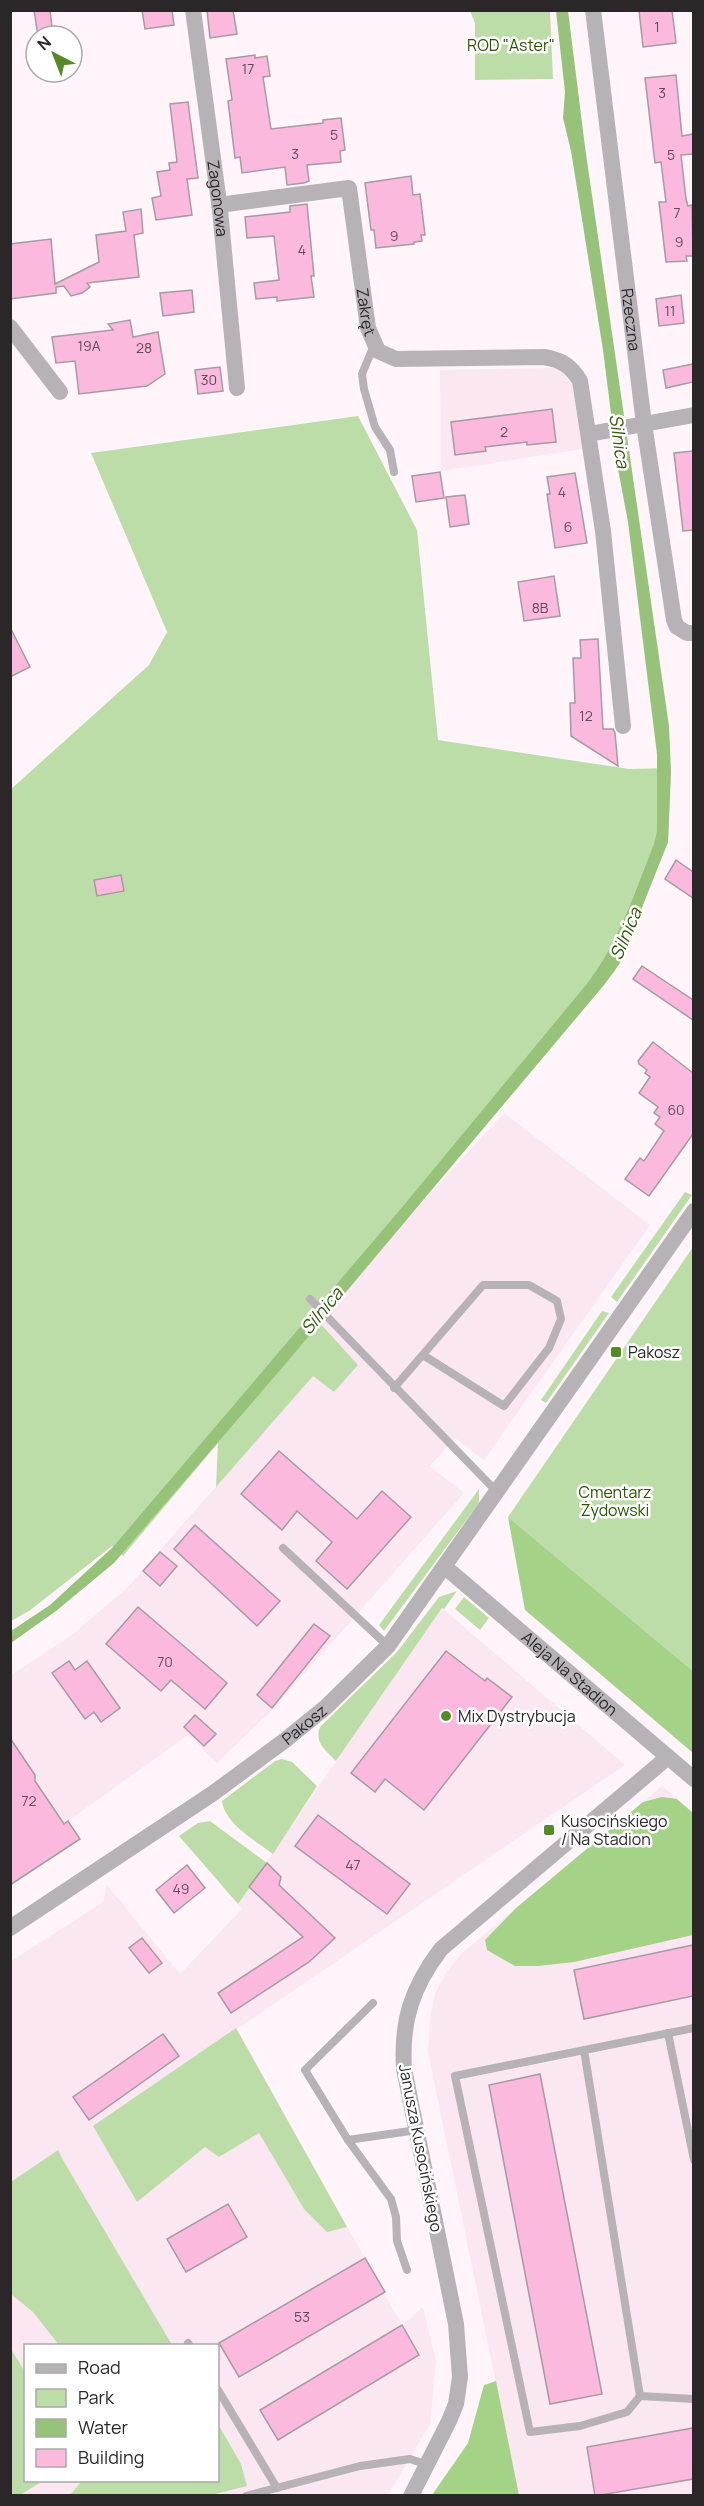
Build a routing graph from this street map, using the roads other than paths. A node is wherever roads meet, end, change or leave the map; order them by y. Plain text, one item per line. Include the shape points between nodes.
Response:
1 (193, 10) edge
2 (593, 10) edge
3 (219, 205) junction
4 (10, 327) edge
5 (372, 341) junction
6 (237, 388) dead end
7 (60, 392) dead end
8 (693, 415) edge
9 (639, 425) junction
10 (596, 433) junction
11 (394, 471) dead end
12 (693, 633) edge
13 (623, 726) dead end
14 (693, 1211) edge
15 (310, 1299) dead end
16 (423, 1355) junction
17 (394, 1388) junction
18 (498, 1492) junction
19 (283, 1548) dead end
20 (445, 1567) junction
21 (388, 1646) junction
22 (668, 1757) junction
23 (693, 1779) edge
24 (10, 1928) edge
25 (373, 2003) dead end
26 (693, 2028) edge
27 (668, 2033) junction
28 (584, 2050) junction
29 (417, 2130) junction
30 (348, 2140) junction
31 (693, 2160) edge
32 (407, 2270) dead end
33 (219, 2392) edge
34 (640, 2396) junction
35 (693, 2399) edge
36 (429, 2465) junction
37 (277, 2488) junction
38 (246, 2496) edge
39 (411, 2496) edge

1 - 3 street, Zagonowa
2 - 9 street, Rzeczna
3 - 5 street, Zakręt via 349,188
3 - 6 street, Zagonowa
4 - 7 street
5 - 10 street, Zakręt via 385,356 396,359 554,358 568,365 580,381
5 - 11 lane via 362,374 364,389 375,427 390,450
8 - 9 street
9 - 10 street
9 - 12 street, Rzeczna via 677,627
10 - 13 street
14 - 18 street, Pakosz
15 - 17 lane
16 - 16 lane via 483,1286 529,1285 557,1301 561,1319 549,1348 504,1406
16 - 17 lane
17 - 18 lane
18 - 20 street, Pakosz
19 - 21 lane
20 - 21 street, Pakosz
20 - 22 street, Aleja Na Stadion
21 - 24 street, Pakosz via 326,1707 275,1748 169,1824
22 - 23 street, Aleja Na Stadion
22 - 29 street, Janusza Kusocińskiego via 462,1929 428,1966 412,1998 403,2047
25 - 30 lane via 305,2070
26 - 27 lane
27 - 28 lane
27 - 31 lane
28 - 34 lane
28 - 34 lane via 455,2076 530,2432 580,2426 627,2412
29 - 30 lane
29 - 36 street, Janusza Kusocińskiego via 456,2325 460,2377 456,2404
30 - 32 lane via 391,2199 397,2241
33 - 37 lane
34 - 35 lane
36 - 37 lane via 410,2459 360,2466
36 - 39 street, Janusza Kusocińskiego
37 - 38 lane

